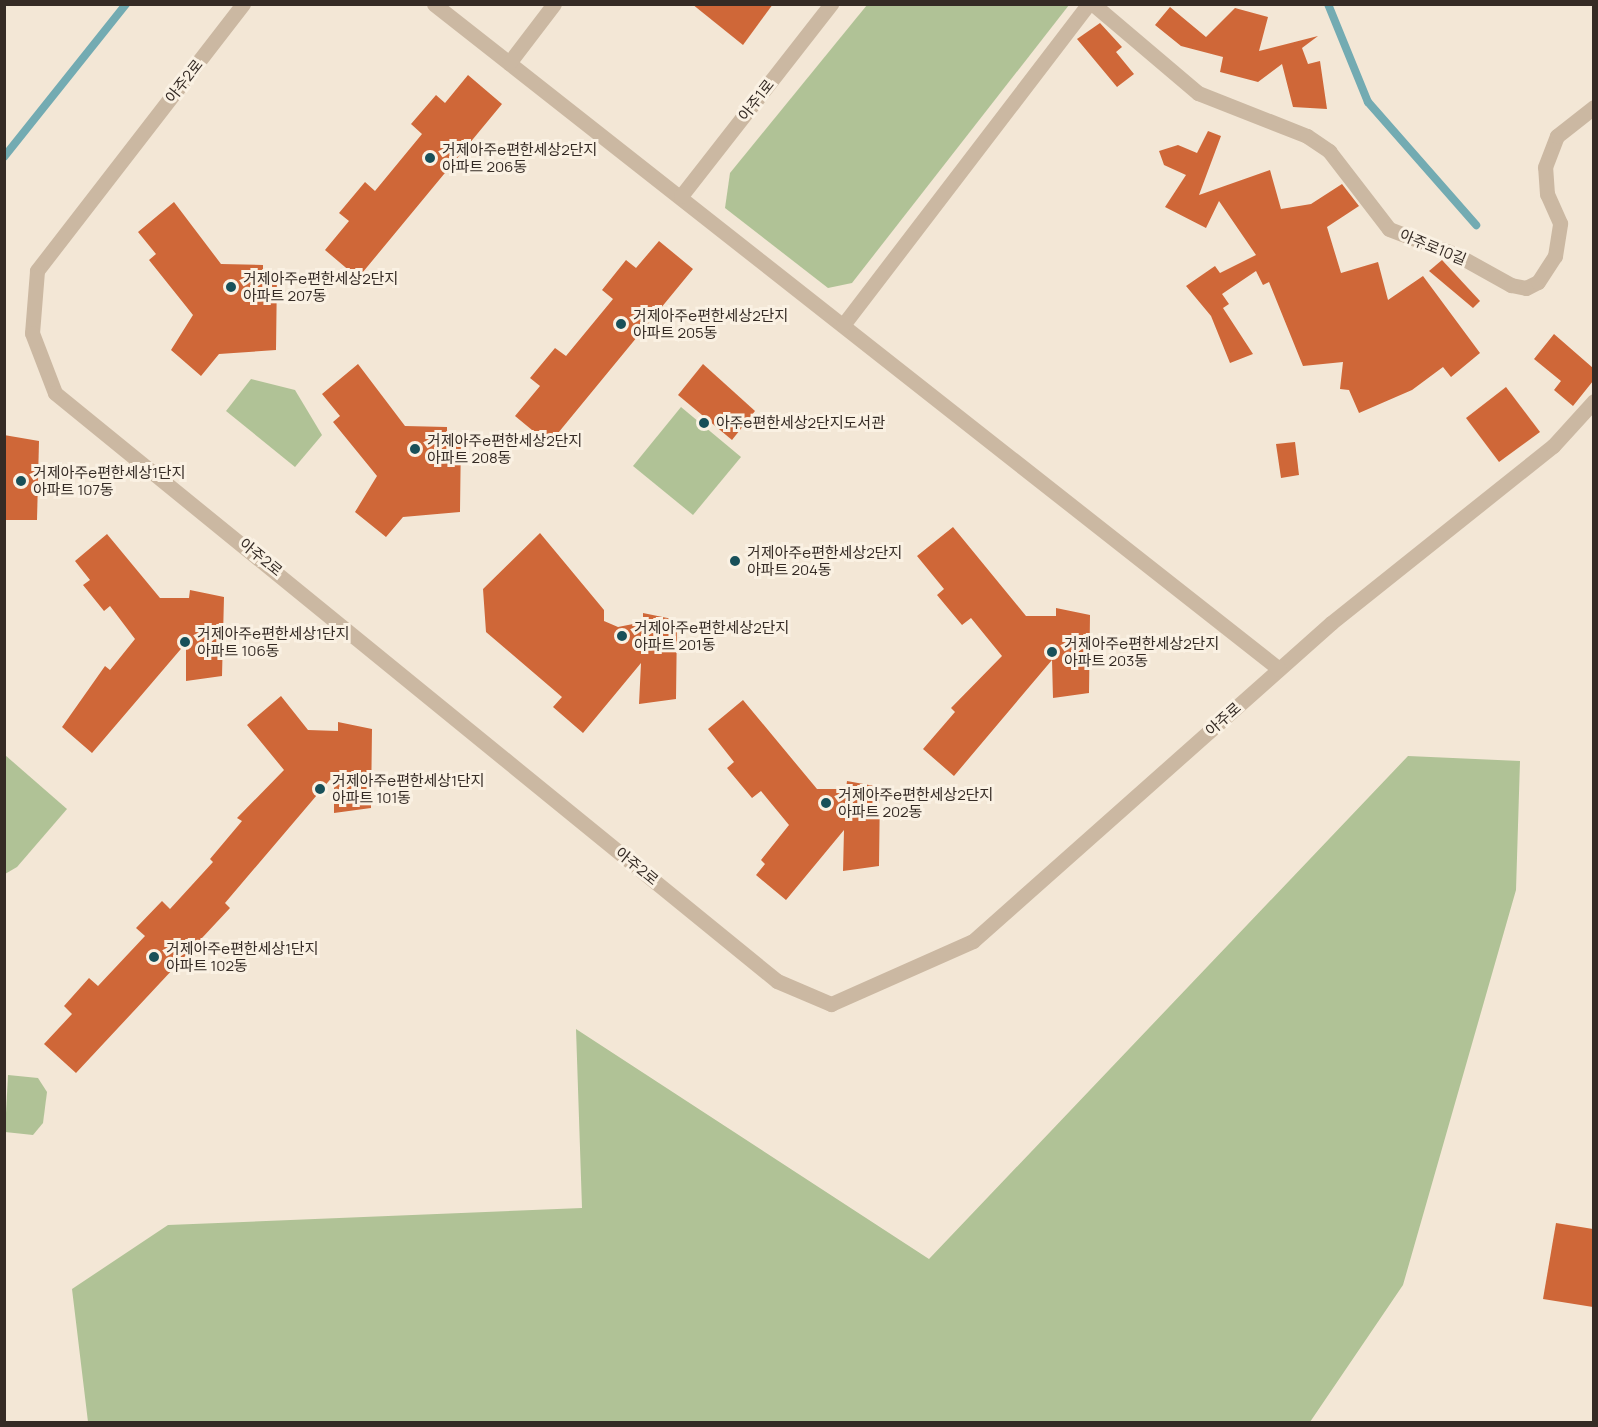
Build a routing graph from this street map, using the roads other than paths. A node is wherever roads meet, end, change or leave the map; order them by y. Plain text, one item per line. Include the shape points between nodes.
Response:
1 (243, 4) edge
2 (434, 4) edge
3 (554, 4) edge
4 (831, 4) edge
5 (1088, 4) edge
6 (1093, 4) edge
7 (509, 63) junction
8 (1593, 107) edge
9 (681, 196) junction
10 (843, 325) junction
11 (1593, 401) edge
12 (1279, 669) junction
13 (831, 1004) joint

1 - 13 street, 아주2로 via 37,271 32,333 55,393 777,981
2 - 7 street
3 - 7 street
4 - 9 street, 아주1로
5 - 10 street
6 - 8 street, 아주로10길 via 1198,93 1307,136 1329,151 1389,229 1519,286 1538,282 1561,238 1544,180 1557,136
7 - 9 street
9 - 10 street
10 - 12 street
11 - 12 street, 아주로 via 1553,447
12 - 13 street, 아주로 via 973,941

